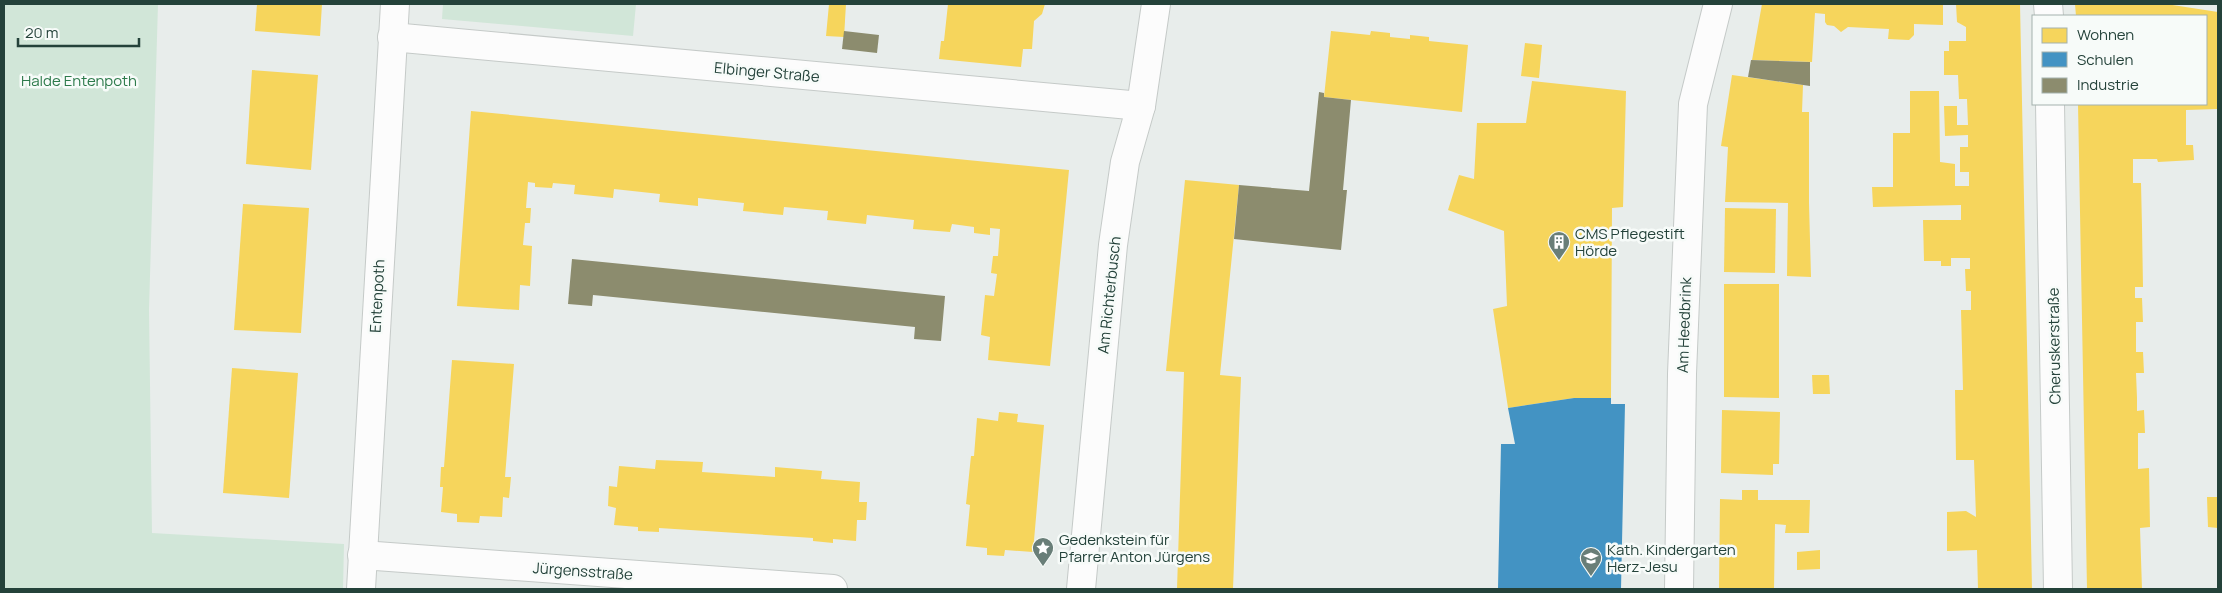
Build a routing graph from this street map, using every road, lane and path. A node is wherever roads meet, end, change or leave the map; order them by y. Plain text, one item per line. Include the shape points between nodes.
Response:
1 (395, 4) edge
2 (1156, 4) edge
3 (1718, 4) edge
4 (392, 37) junction
5 (2050, 105) edge
6 (1141, 106) junction
7 (362, 555) junction
8 (361, 589) edge
9 (834, 589) edge
10 (1081, 589) edge
11 (1679, 589) edge
12 (2058, 589) edge

1 - 4 street, Entenpoth
2 - 6 street, Am Richterbusch
3 - 11 street, Am Heedbrink via 1693,104 1682,374
4 - 6 street, Elbinger Straße
4 - 7 street, Entenpoth
5 - 12 street, Cheruskerstraße
6 - 10 street, Am Richterbusch via 1125,162 1113,245
7 - 8 street, Entenpoth
7 - 9 street, Jürgensstraße

